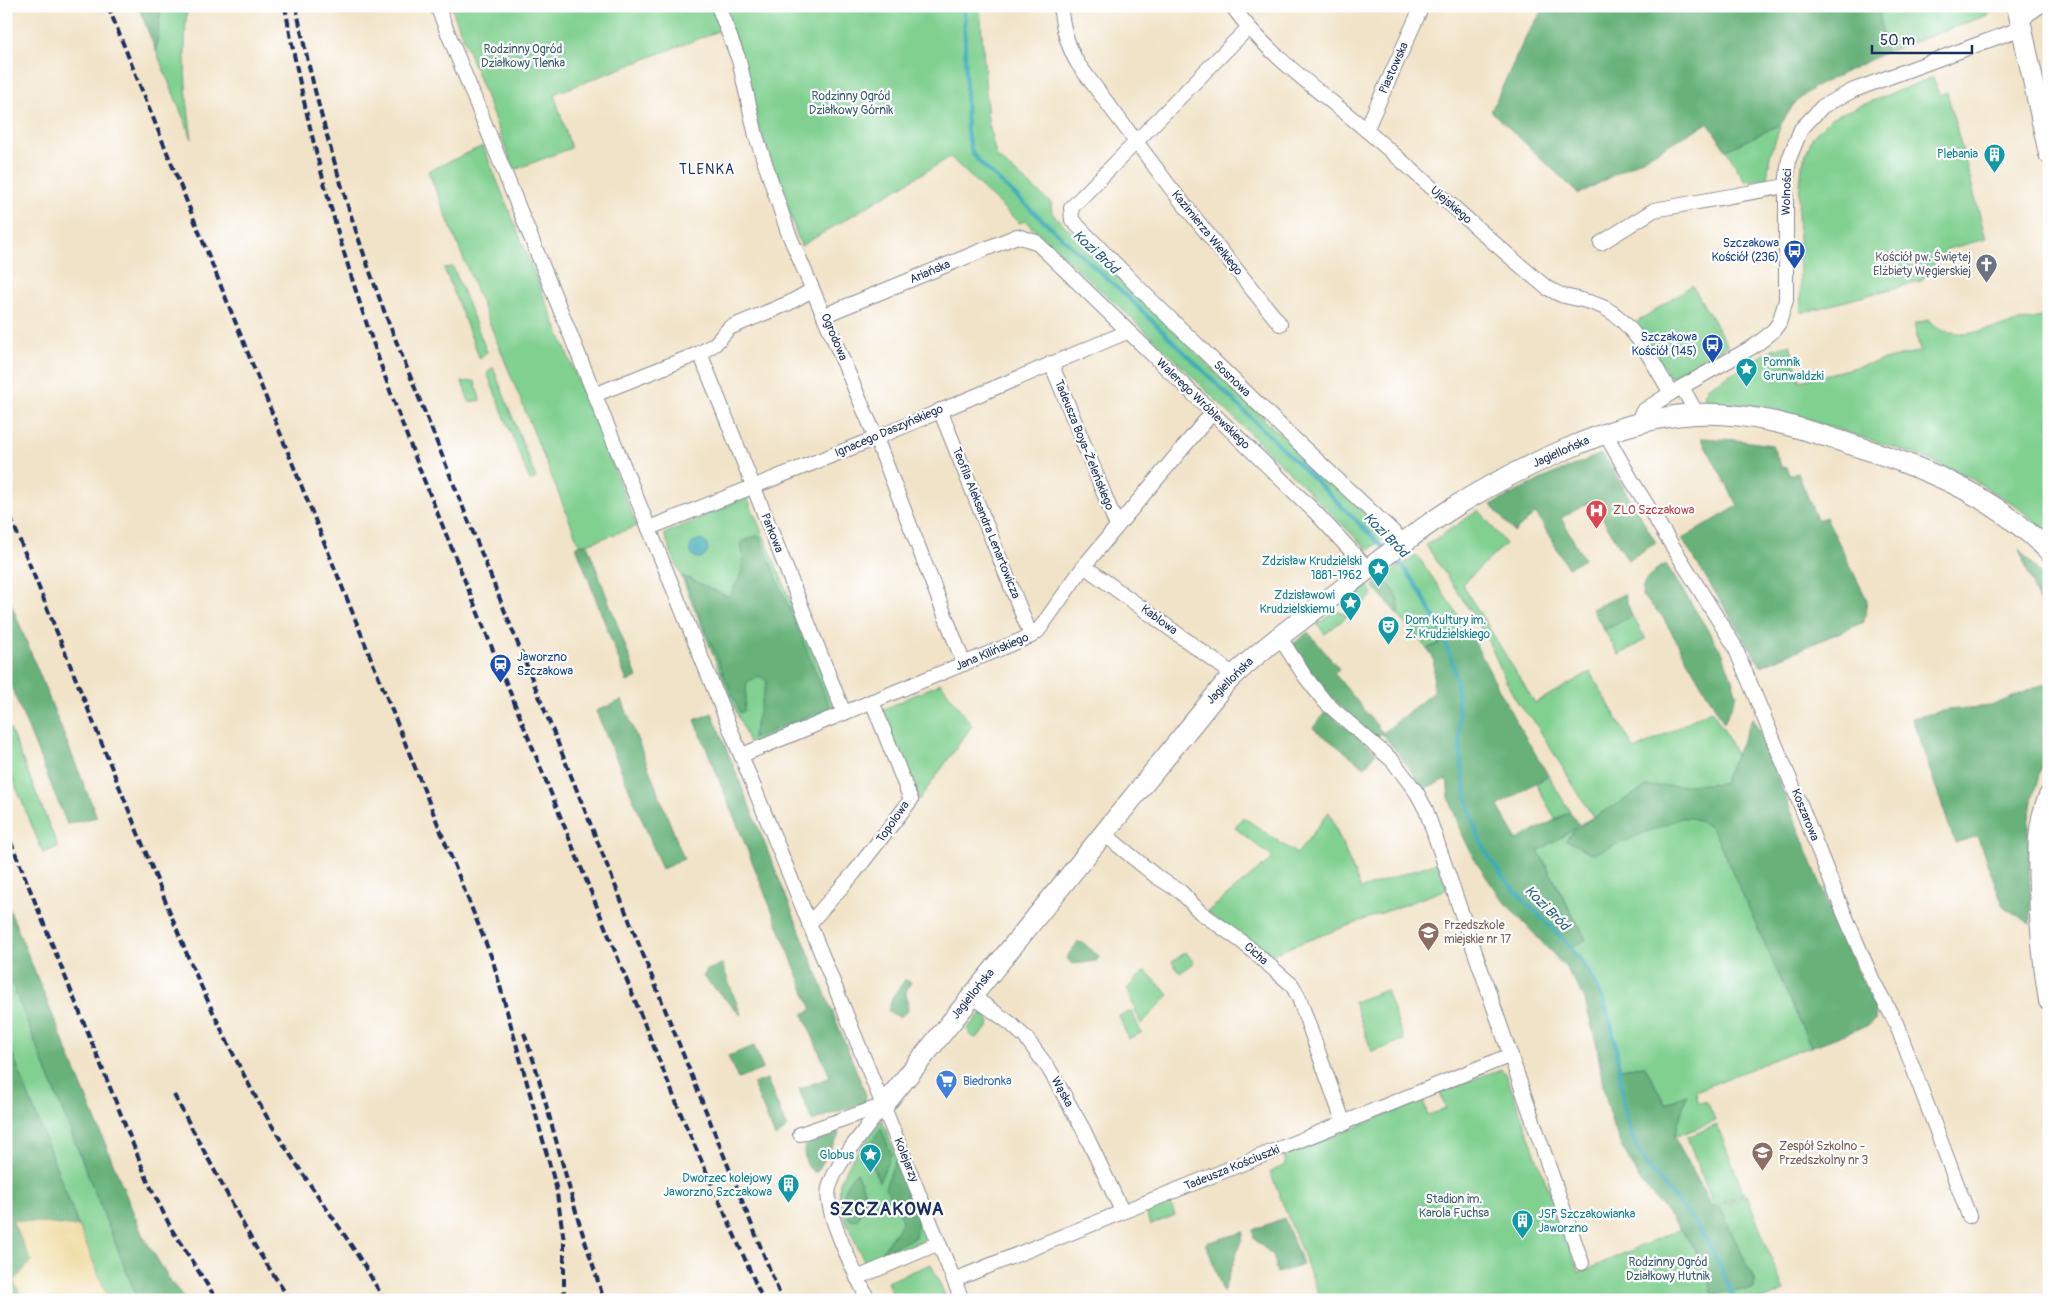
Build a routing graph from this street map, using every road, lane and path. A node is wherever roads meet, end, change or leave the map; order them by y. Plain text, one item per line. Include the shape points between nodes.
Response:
1 (437, 6) edge
2 (718, 6) edge
3 (1060, 6) edge
4 (1232, 6) edge
5 (1422, 6) edge
6 (2040, 6) edge
7 (2019, 15) edge
8 (1248, 28) junction
9 (1366, 130) junction
10 (1136, 141) junction
11 (2049, 154) edge
12 (1786, 186) junction
13 (1036, 242) joint
14 (1600, 243) dead end
15 (815, 296) junction
16 (825, 316) junction
17 (1280, 324) dead end
18 (1127, 332) junction
19 (700, 354) junction
20 (1051, 363) junction
21 (1676, 390) junction
22 (594, 395) junction
23 (940, 410) junction
24 (1212, 413) junction
25 (1697, 414) junction
26 (1636, 423) junction
27 (1605, 433) junction
28 (876, 438) junction
29 (753, 486) junction
30 (1117, 526) junction
31 (649, 528) junction
32 (1402, 543) junction
33 (2049, 551) edge
34 (1084, 566) junction
35 (1370, 568) junction
36 (1031, 636) junction
37 (1279, 636) junction
38 (964, 664) junction
39 (1234, 675) junction
40 (872, 701) junction
41 (844, 713) junction
42 (742, 755) junction
43 (2049, 796) edge
44 (1103, 833) junction
45 (809, 924) junction
46 (972, 996) junction
47 (2049, 1001) edge
48 (1511, 1055) junction
49 (884, 1105) junction
50 (1344, 1124) junction
51 (800, 1134) dead end
52 (1122, 1211) junction
53 (1969, 1216) dead end
54 (939, 1243) junction
55 (1582, 1263) dead end
56 (858, 1278) junction
57 (954, 1280) junction
58 (868, 1300) edge
59 (962, 1300) edge

1 - 22 street, Kolejarzy
2 - 15 street, Ogrodowa via 739,60 756,136 788,232
3 - 10 street, Kazimierza Wielkiego via 1064,34 1078,64
4 - 8 street, Ujejskiego
5 - 9 street, Piastowska
6 - 7 street, Wolności via 2028,14
7 - 11 street
7 - 12 street, Wolności via 2014,32 1854,90 1822,106 1801,129 1789,159
8 - 9 street, Ujejskiego via 1265,46
8 - 10 street
9 - 21 street, Ujejskiego via 1546,288 1594,304 1619,318
10 - 17 street, Kazimierza Wielkiego
10 - 32 street, Sosnowa via 1071,208 1072,220
12 - 14 street via 1654,210
12 - 21 street, Wolności via 1786,300 1779,323 1756,345
13 - 16 street, Ariańska via 1017,236
13 - 18 street, Walerego Wróblewskiego
15 - 16 street, Ogrodowa
15 - 19 street via 729,328 715,344
16 - 28 street, Ogrodowa
18 - 20 street, Ignacego Daszyńskiego
18 - 24 street, Walerego Wróblewskiego
19 - 22 street
19 - 29 street, Parkowa
20 - 23 street, Ignacego Daszyńskiego
20 - 30 street, Tadeusza Boya-Żeleńskiego
21 - 25 street, Ujejskiego
21 - 26 street, Wolności via 1643,411
22 - 31 street, Kolejarzy
23 - 28 street, Ignacego Daszyńskiego
23 - 36 street, Teofila Aleksandra Lenartowicza
24 - 30 street, Jana Kilińskiego
24 - 35 street, Walerego Wróblewskiego
25 - 26 street, Jagiellońska
25 - 33 street, Jagiellońska via 1742,416 1799,428 1925,469 2005,513
26 - 27 street, Jagiellońska
27 - 32 street, Jagiellońska via 1491,486
27 - 53 street, Koszarowa via 1734,645 1873,982 1896,1023
28 - 29 street, Ignacego Daszyńskiego
28 - 38 street, Ogrodowa
29 - 31 street, Ignacego Daszyńskiego
29 - 41 street, Parkowa
30 - 34 street, Jana Kilińskiego
31 - 42 street, Kolejarzy
32 - 35 street, Jagiellońska
34 - 36 street, Jana Kilińskiego via 1038,631
34 - 39 street, Kablowa
35 - 37 street, Jagiellońska
36 - 38 street, Jana Kilińskiego
37 - 39 street, Jagiellońska
37 - 48 street via 1325,702 1393,760 1417,793
38 - 40 street, Jana Kilińskiego
39 - 44 street, Jagiellońska via 1203,708
40 - 41 street, Jana Kilińskiego
40 - 45 street, Topolowa via 911,800
41 - 42 street, Jana Kilińskiego
42 - 45 street, Kolejarzy
43 - 47 street via 2040,826 2038,849 2041,945
44 - 46 street, Jagiellońska
44 - 50 street, Cicha via 1181,892 1200,912 1230,931 1292,986
45 - 49 street, Kolejarzy
46 - 49 street, Jagiellońska
46 - 52 street, Wąska via 1026,1038 1049,1069 1083,1129
48 - 50 street, Tadeusza Kościuszki
48 - 55 street
49 - 51 street
49 - 54 street, Kolejarzy
49 - 56 street via 842,1162 828,1189 830,1213
50 - 52 street, Tadeusza Kościuszki
52 - 57 street, Tadeusza Kościuszki
54 - 56 street
54 - 57 street, Kolejarzy
56 - 58 street
57 - 59 street, Kolejarzy

